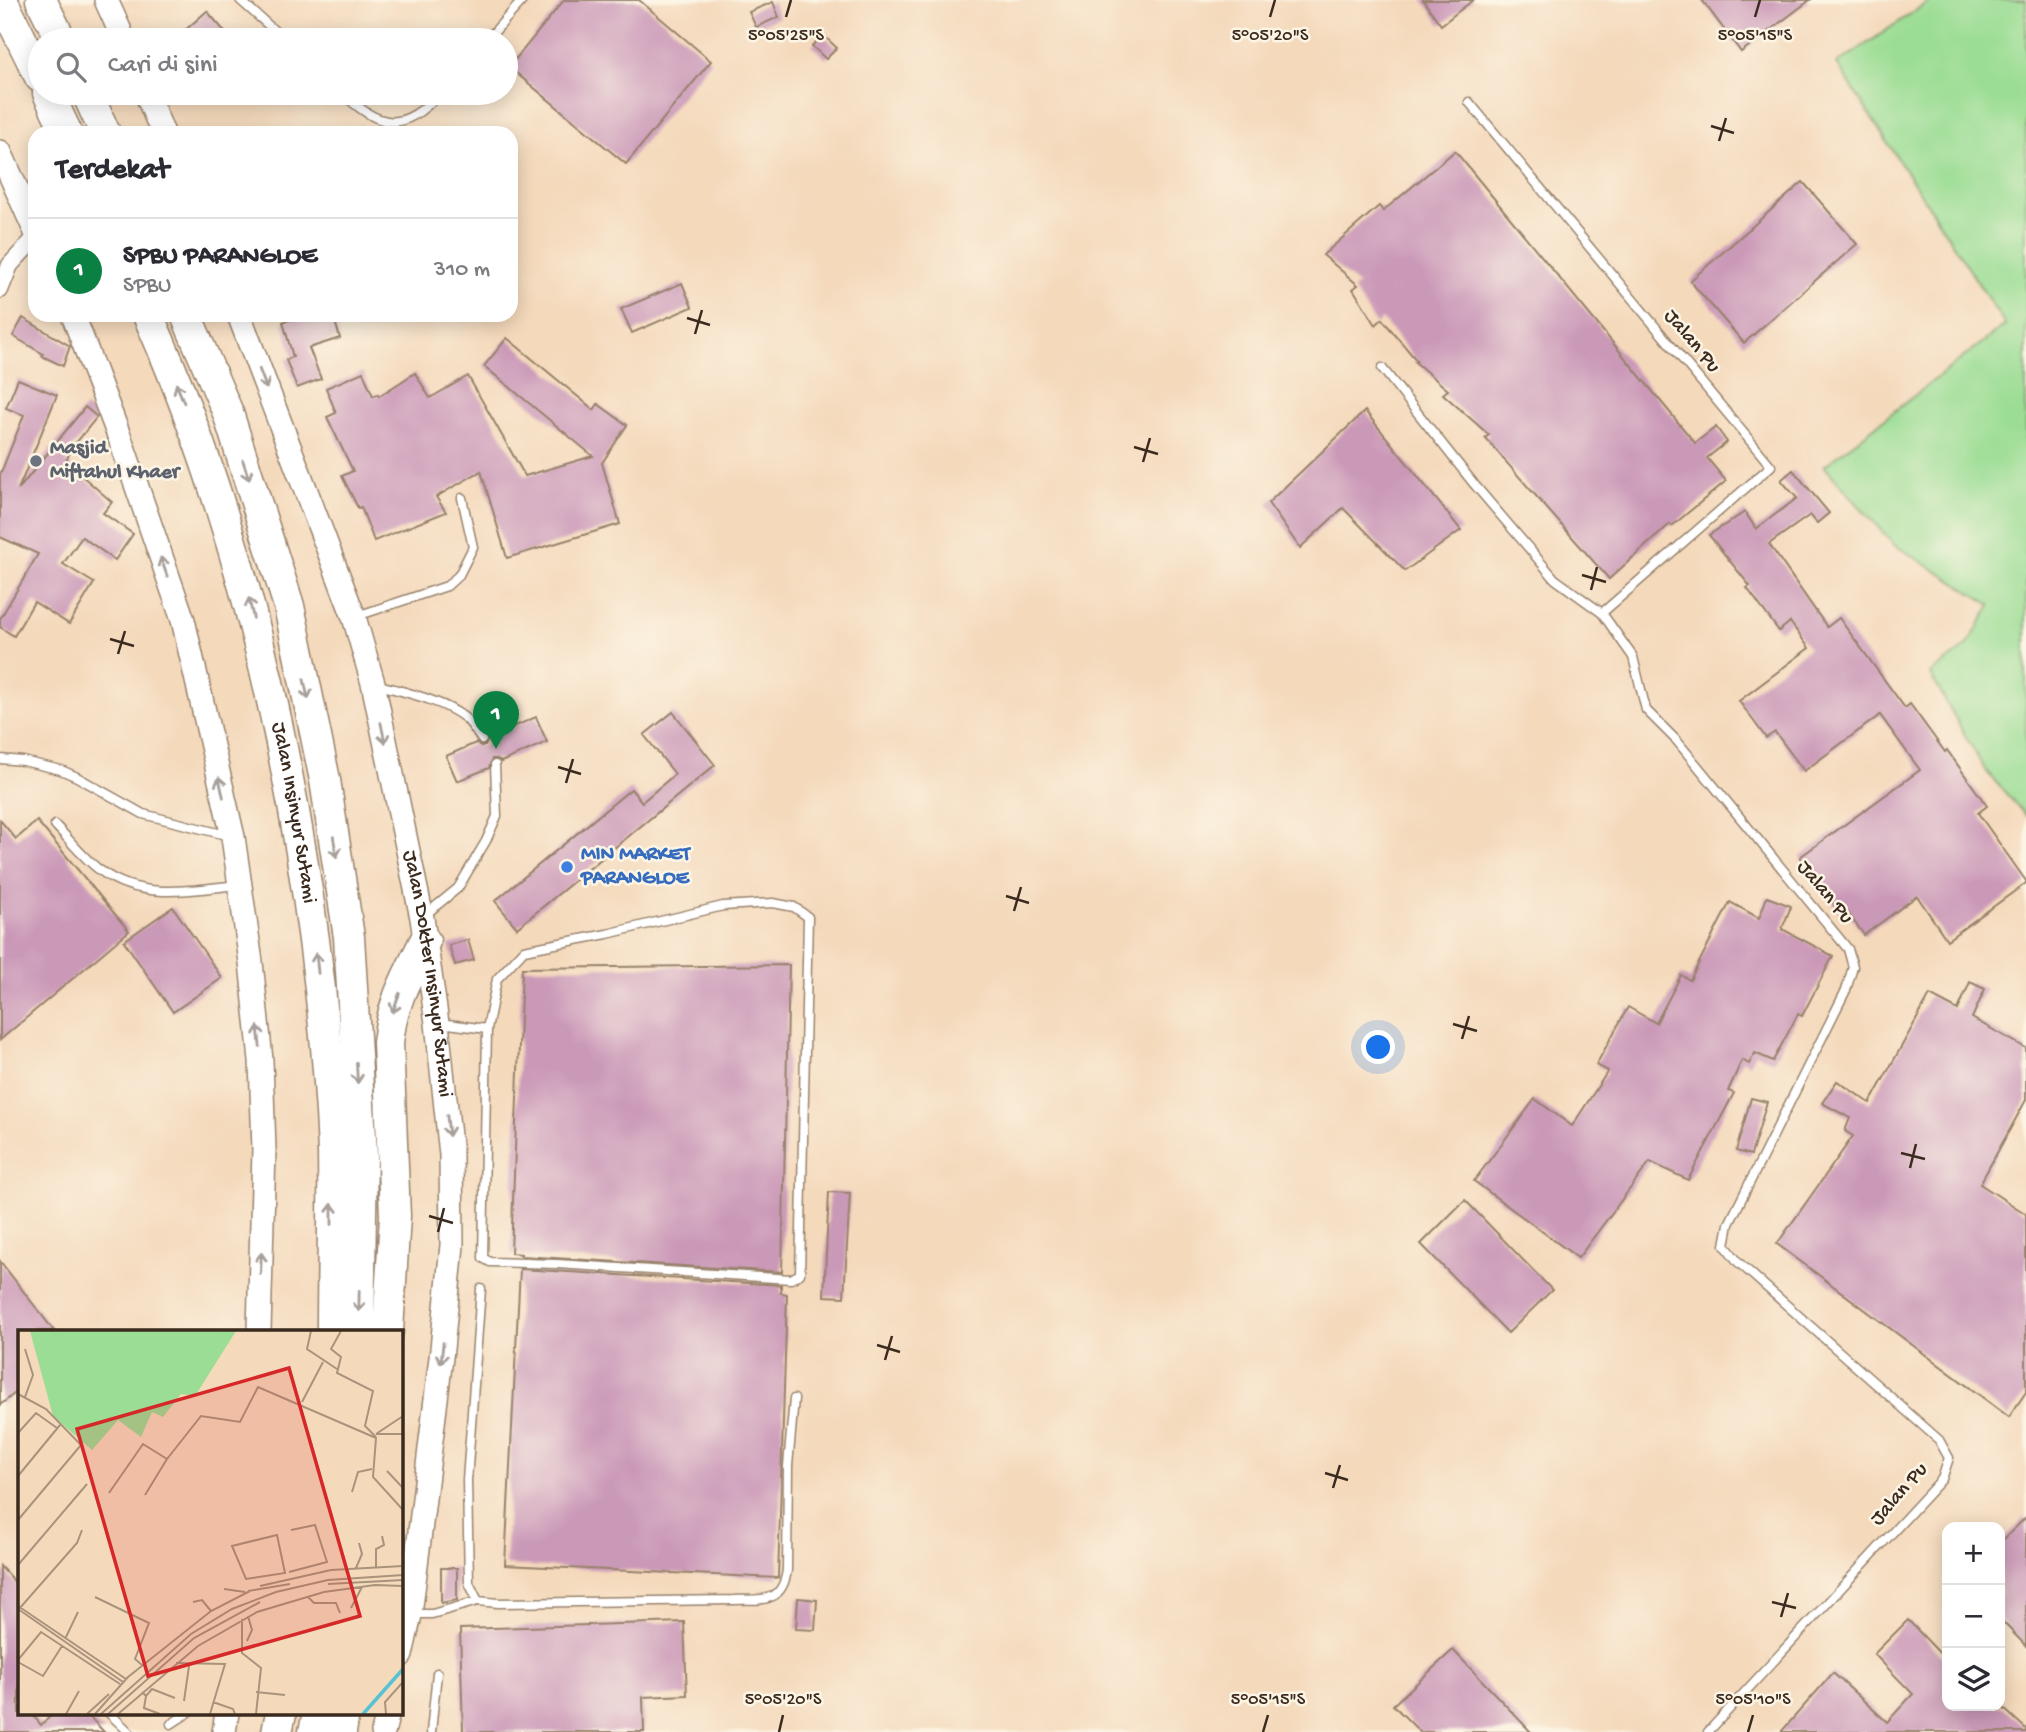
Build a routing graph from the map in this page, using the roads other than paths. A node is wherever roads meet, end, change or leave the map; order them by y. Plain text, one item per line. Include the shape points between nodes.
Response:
1 (2, 0) edge
2 (41, 0) edge
3 (106, 0) edge
4 (240, 0) edge
5 (523, 0) edge
6 (55, 28) edge
7 (119, 28) edge
8 (272, 28) edge
9 (498, 28) edge
10 (28, 53) edge
11 (1469, 102) dead end
12 (54, 105) edge
13 (93, 105) edge
14 (151, 105) edge
15 (355, 105) edge
16 (426, 105) edge
17 (64, 126) edge
18 (102, 126) edge
19 (160, 126) edge
20 (0, 152) edge
21 (28, 214) edge
22 (28, 245) edge
23 (0, 290) edge
24 (76, 322) edge
25 (151, 322) edge
26 (189, 322) edge
27 (242, 322) edge
28 (1382, 368) dead end
29 (462, 498) dead end
30 (1602, 613) junction
31 (354, 617) junction
32 (373, 684) junction
33 (482, 740) dead end
34 (0, 759) edge
35 (495, 765) dead end
36 (55, 825) dead end
37 (233, 837) junction
38 (240, 884) junction
39 (423, 929) junction
40 (437, 1023) junction
41 (486, 1029) junction
42 (481, 1289) dead end
43 (259, 1330) edge
44 (332, 1330) edge
45 (359, 1330) edge
46 (388, 1330) edge
47 (794, 1399) dead end
48 (478, 1601) junction
49 (410, 1615) junction
50 (402, 1651) edge
51 (437, 1673) dead end
52 (110, 1714) edge
53 (186, 1714) edge
54 (227, 1714) edge
55 (281, 1714) edge
56 (318, 1714) edge
57 (344, 1714) edge
58 (388, 1714) edge
59 (171, 1724) dead end
60 (130, 1732) edge
61 (224, 1732) edge
62 (277, 1732) edge
63 (314, 1732) edge
64 (341, 1732) edge
65 (383, 1732) edge
66 (431, 1732) edge
67 (1708, 1732) edge

1 - 10 highway
2 - 6 highway
3 - 7 street
4 - 8 lane
5 - 9 lane
11 - 30 lane, Jalan Pu via 1771,466
12 - 17 highway
13 - 18 highway
14 - 19 street
15 - 16 lane via 393,122 402,122
20 - 21 street
22 - 23 street via 9,265
37 -> 24 street via 183,620
44 -> 25 highway, Jalan Insinyur Sutami via 333,1152 326,1046 314,934 287,771 248,594 194,428
26 -> 45 highway, Jalan Insinyur Sutami via 228,413 289,606 325,780 350,951 362,1155
27 -> 31 street, Jalan Dokter Insinyur Sutami
28 - 30 lane via 1555,579
29 - 31 lane via 473,548 459,575 447,586
30 - 67 lane, Jalan Pu via 1633,657 1646,709 1848,949 1853,967 1846,990 1729,1224 1726,1245 1738,1262 1939,1440 1949,1458 1942,1479
31 - 32 street, Jalan Dokter Insinyur Sutami
32 - 33 lane via 446,708 465,718
32 -> 39 street, Jalan Dokter Insinyur Sutami
34 - 37 lane via 61,770 143,814
35 - 39 lane via 497,816 458,888
36 - 38 lane via 99,871 123,884 177,893
37 - 38 street
43 -> 38 street via 264,1150 261,1060
39 - 40 street, Jalan Dokter Insinyur Sutami
39 -> 46 highway via 395,1002 389,1032 395,1216
40 - 41 lane
40 -> 49 street, Jalan Dokter Insinyur Sutami via 451,1155 452,1245
41 - 41 lane via 497,979 524,950 723,906 774,903 794,907 808,917 800,1274 791,1279 490,1262 483,1258
42 - 48 lane via 467,1480 468,1583
47 - 48 lane via 787,1570 780,1593 733,1600
48 - 49 lane
49 - 50 street, Jalan Dokter Insinyur Sutami
51 - 66 lane
52 - 60 lane
53 - 59 lane
54 - 61 street
55 - 62 highway
56 - 63 highway
57 - 64 highway
58 - 65 street

